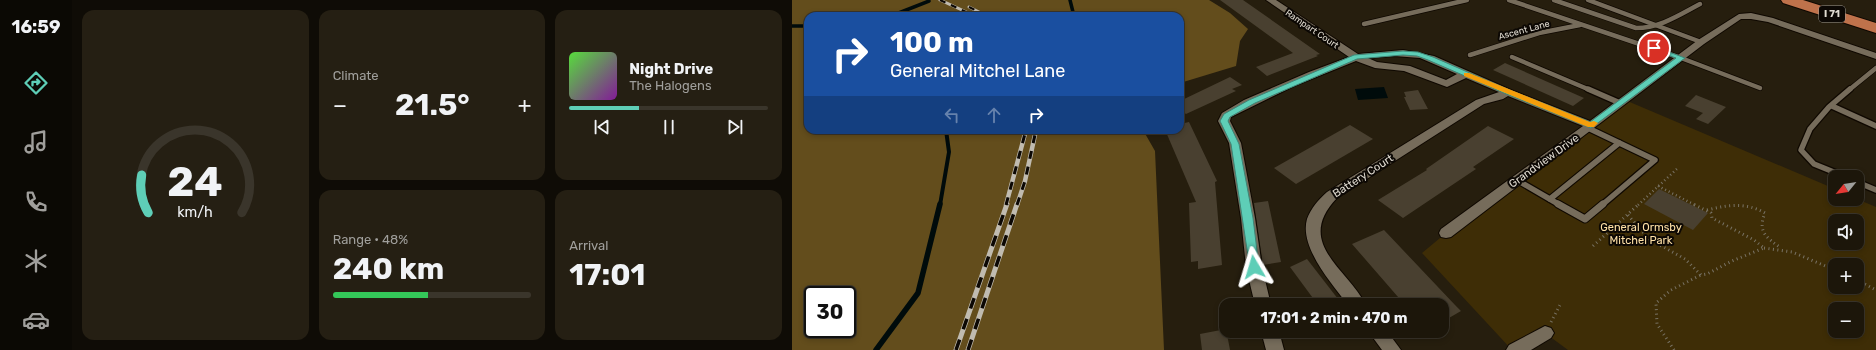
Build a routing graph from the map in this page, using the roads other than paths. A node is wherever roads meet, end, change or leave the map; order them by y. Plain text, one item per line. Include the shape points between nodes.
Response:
1 (1270, 0) edge
2 (1467, 0) edge
3 (1508, 0) edge
4 (1554, 0) edge
5 (1588, 0) edge
6 (1788, 0) edge
7 (1826, 0) edge
8 (1700, 4) dead end
9 (1876, 15) edge
10 (1364, 24) dead end
11 (1584, 25) junction
12 (1657, 26) junction
13 (1876, 28) edge
14 (1701, 42) junction
15 (1470, 55) dead end
16 (1876, 56) edge
17 (1356, 57) junction
18 (1512, 57) dead end
19 (1681, 58) junction
20 (1876, 68) edge
21 (1465, 74) junction
22 (1868, 74) junction
23 (1876, 77) edge
24 (1760, 88) dead end
25 (1507, 92) junction
26 (1620, 103) junction
27 (1832, 106) junction
28 (1876, 126) edge
29 (1589, 127) junction
30 (1619, 143) junction
31 (1830, 170) edge
32 (1517, 180) junction
33 (1864, 185) edge
34 (1876, 190) edge
35 (1550, 199) junction
36 (1446, 233) dead end
37 (1261, 298) edge
38 (1353, 298) edge
39 (1545, 333) road end
40 (1272, 338) edge
41 (1383, 338) edge
42 (1275, 350) edge
43 (1392, 350) edge
44 (1515, 350) edge

1 - 17 street, Rampart Court
2 - 10 lane
3 - 11 lane
4 - 12 lane via 1636,28
5 - 12 lane
6 - 13 highway, I 71
7 - 9 highway, I 71
8 - 12 lane
11 - 15 lane, Ascent Lane via 1557,29
11 - 19 lane
12 - 14 lane
14 - 16 street, Grandview Drive via 1739,17 1751,16 1777,22
14 - 19 street, Grandview Drive
17 - 21 street via 1418,54
17 - 21 street, Rampart Court via 1375,65 1406,68 1447,84
17 - 37 street via 1252,101 1226,115 1224,121 1235,144 1254,267
18 - 26 lane
19 - 24 lane
19 - 26 street, Grandview Drive
20 - 22 lane
21 - 25 street
22 - 23 lane
22 - 27 lane
25 - 29 street
25 - 38 street, Battery Court via 1480,102 1332,194 1324,203 1314,220 1313,230 1318,252
26 - 29 street, Grandview Drive
27 - 28 lane
27 - 31 lane via 1810,128 1801,150 1810,161
29 - 30 lane
29 - 32 street, Grandview Drive
30 - 35 lane
30 - 35 lane via 1655,160 1585,219
32 - 35 lane
32 - 36 street, Grandview Drive
33 - 34 lane
39 - 44 street
40 - 42 street
41 - 43 street

